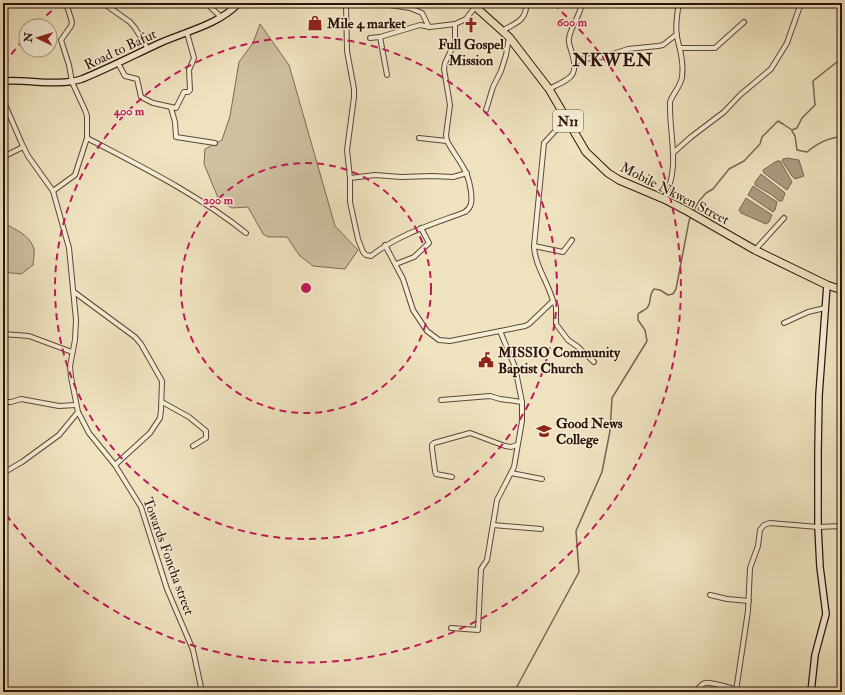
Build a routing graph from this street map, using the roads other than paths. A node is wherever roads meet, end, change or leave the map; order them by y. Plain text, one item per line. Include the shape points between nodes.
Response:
1 (66, 3) edge
2 (103, 3) edge
3 (206, 3) edge
4 (239, 3) edge
5 (346, 3) edge
6 (389, 3) edge
7 (527, 3) edge
8 (582, 3) edge
9 (679, 3) edge
10 (801, 3) edge
11 (473, 5) edge
12 (221, 17) junction
13 (744, 22) dead end
14 (455, 24) junction
15 (430, 27) junction
16 (502, 31) junction
17 (186, 33) junction
18 (677, 34) junction
19 (380, 37) junction
20 (509, 37) junction
21 (370, 38) dead end
22 (681, 48) junction
23 (148, 49) junction
24 (118, 63) junction
25 (576, 63) junction
26 (387, 75) dead end
27 (3, 82) edge
28 (72, 82) junction
29 (549, 88) junction
30 (3, 100) edge
31 (6, 107) junction
32 (171, 108) junction
33 (486, 110) dead end
34 (3, 112) edge
35 (562, 113) junction
36 (87, 138) junction
37 (419, 138) dead end
38 (447, 141) junction
39 (215, 143) dead end
40 (23, 147) junction
41 (673, 153) junction
42 (3, 158) edge
43 (467, 173) junction
44 (350, 178) junction
45 (53, 191) junction
46 (664, 199) junction
47 (784, 218) dead end
48 (421, 228) junction
49 (246, 232) dead end
50 (572, 240) dead end
51 (385, 245) junction
52 (534, 246) junction
53 (755, 250) junction
54 (396, 264) junction
55 (828, 285) junction
56 (842, 290) edge
57 (74, 292) junction
58 (553, 301) junction
59 (825, 308) junction
60 (784, 323) dead end
61 (500, 331) junction
62 (3, 334) edge
63 (72, 352) junction
64 (594, 362) dead end
65 (441, 400) dead end
66 (3, 402) edge
67 (162, 402) junction
68 (522, 402) junction
69 (76, 405) junction
70 (78, 412) junction
71 (517, 445) junction
72 (193, 446) dead end
73 (115, 465) junction
74 (3, 473) edge
75 (511, 473) junction
76 (452, 477) dead end
77 (542, 479) dead end
78 (493, 525) junction
79 (842, 526) edge
80 (818, 527) junction
81 (541, 529) dead end
82 (710, 595) dead end
83 (749, 601) junction
84 (451, 628) dead end
85 (736, 691) junction
86 (202, 692) edge
87 (696, 692) edge
88 (744, 692) edge
89 (811, 692) edge

1 - 28 street via 72,22 61,40
2 - 23 street via 130,22
3 - 12 street
4 - 12 street, Road to Bafut
5 - 44 street via 347,51 354,89 347,150
6 - 15 street via 422,13
7 - 16 street via 522,19
8 - 25 street via 569,38
9 - 18 street
10 - 41 street via 787,43 771,68 724,112
11 - 14 street via 466,19
11 - 16 highway, Mobile Nkwen Street / N11
12 - 17 street, Road to Bafut
13 - 22 street via 715,48
14 - 15 street
14 - 38 street via 455,42 444,69 450,105
15 - 19 street via 420,25
16 - 20 highway, Mobile Nkwen Street / N11
17 - 23 street, Road to Bafut
17 - 32 street via 194,58 190,70 190,90 184,92 176,108
18 - 22 street
18 - 25 street via 663,45 628,49 604,57 581,59
19 - 21 street
19 - 26 street
20 - 29 highway, Mobile Nkwen Street / N11
20 - 33 street via 500,76 493,87
22 - 41 street via 682,79 670,102
23 - 24 street, Road to Bafut
24 - 28 street, Road to Bafut
24 - 32 street via 125,76 137,79 141,97 153,104
25 - 29 street via 570,79
27 - 28 street, Road to Bafut
28 - 36 street via 87,116
29 - 35 highway, Mobile Nkwen Street / N11
30 - 31 street, Towards Foncha street
31 - 34 street
31 - 40 street, Towards Foncha street
32 - 39 street via 176,137
35 - 46 highway, Mobile Nkwen Street / N11 via 586,152 608,173
35 - 52 street via 557,129 544,143
36 - 45 street via 75,175
36 - 49 street via 188,193
37 - 38 street
38 - 43 street
40 - 42 street
40 - 45 street, Towards Foncha street
41 - 46 street via 673,175
43 - 44 street via 453,177 375,175
43 - 48 street via 471,196 469,209
44 - 51 street via 350,202 363,252 371,256
45 - 57 street, Towards Foncha street via 69,248
46 - 53 highway, Mobile Nkwen Street / N11
47 - 53 street
48 - 51 street
48 - 54 street via 429,242 414,257
50 - 52 street via 563,252
51 - 54 street
52 - 58 street via 535,258
53 - 55 highway, Mobile Nkwen Street / N11
54 - 61 street via 413,310 432,336 444,341
55 - 56 highway, Mobile Nkwen Street / N11
55 - 59 street
57 - 63 street, Towards Foncha street via 76,330
57 - 67 street via 116,322 141,344 162,381
58 - 61 street via 529,324
58 - 64 street via 556,306 556,324 568,340
59 - 60 street via 808,312
59 - 80 street via 819,395
61 - 68 street via 515,366
62 - 63 street via 37,338
63 - 69 street, Towards Foncha street via 71,377
65 - 68 street via 490,396
66 - 69 street via 21,399 59,406
67 - 72 street via 189,417 206,431 206,438
67 - 73 street via 160,418 150,433
68 - 71 street via 522,421
69 - 70 street, Towards Foncha street
70 - 73 street, Towards Foncha street via 89,433
70 - 74 street via 59,436
71 - 75 street
71 - 76 street via 505,446 470,433 432,445 435,471 439,475
73 - 86 street, Towards Foncha street via 141,507 167,589 193,650
75 - 77 street
75 - 78 street via 499,496
78 - 81 street
78 - 84 street via 487,560 481,569 478,630
79 - 80 street
80 - 83 street via 770,523 764,525 760,530 758,546 750,568
80 - 89 street via 826,614 815,655
82 - 83 street
83 - 85 street
85 - 87 street via 706,682
85 - 88 street

